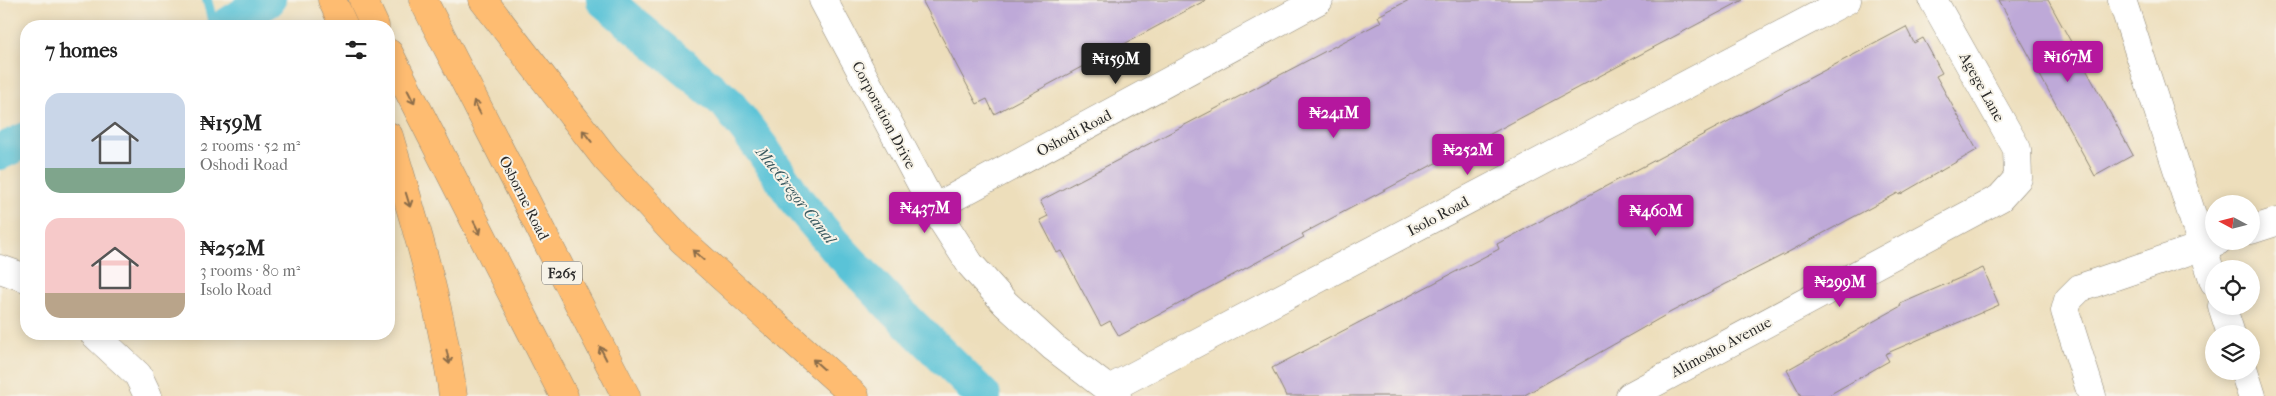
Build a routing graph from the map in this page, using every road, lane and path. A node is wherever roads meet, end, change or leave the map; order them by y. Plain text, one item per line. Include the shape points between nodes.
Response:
1 (332, 0) edge
2 (363, 0) edge
3 (424, 0) edge
4 (483, 0) edge
5 (823, 0) edge
6 (1319, 0) edge
7 (1847, 0) edge
8 (1933, 0) edge
9 (2122, 0) edge
10 (341, 20) edge
11 (372, 20) edge
12 (395, 65) edge
13 (395, 156) edge
14 (2018, 178) joint
15 (934, 208) junction
16 (2276, 222) edge
17 (2260, 227) edge
18 (2205, 230) edge
19 (2205, 246) edge
20 (0, 269) edge
21 (20, 276) edge
22 (100, 340) edge
23 (2247, 380) edge
24 (1113, 393) edge
25 (148, 396) edge
26 (454, 396) edge
27 (564, 396) edge
28 (626, 396) edge
29 (855, 396) edge
30 (1630, 396) edge
31 (2092, 396) edge
32 (2252, 396) edge

1 - 10 main road
2 - 11 main road
28 -> 3 main road, Osborne Road / F265
29 -> 4 main road via 682,241 606,159
5 - 15 street, Corporation Drive
6 - 15 street, Oshodi Road
7 - 24 street, Isolo Road
8 - 14 street, Agege Lane via 2017,149
9 - 18 street
12 -> 27 main road
13 -> 26 main road via 418,235 449,362
14 - 30 street, Alimosho Avenue via 2000,198
15 - 24 street, Corporation Drive via 970,264 1006,304 1053,347
16 - 17 street
19 - 31 street via 2080,288 2068,300 2065,311
20 - 21 street
22 - 25 street via 138,376
23 - 32 street

